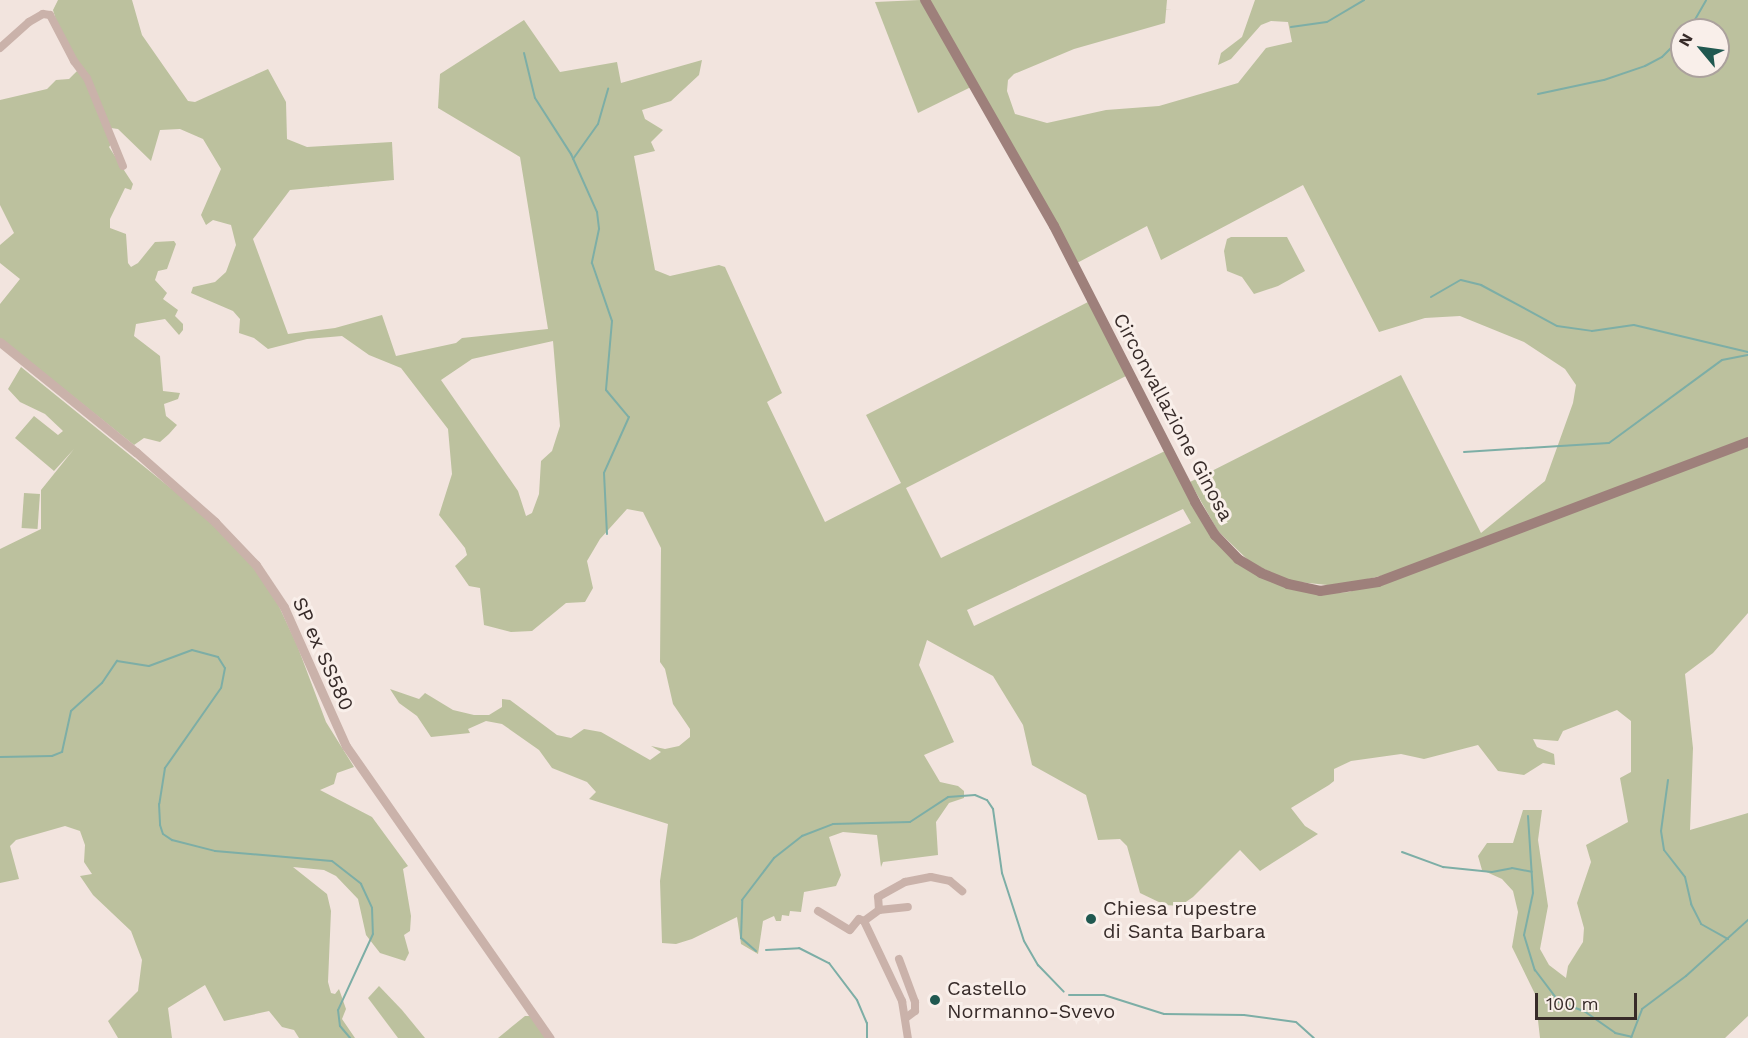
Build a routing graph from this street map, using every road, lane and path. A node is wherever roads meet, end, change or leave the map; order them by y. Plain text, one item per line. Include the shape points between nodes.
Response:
1 (925, 0) edge
2 (0, 48) edge
3 (123, 166) dead end
4 (0, 342) edge
5 (1748, 442) edge
6 (962, 891) dead end
7 (908, 907) dead end
8 (818, 910) dead end
9 (879, 910) junction
10 (864, 921) junction
11 (899, 959) dead end
12 (907, 1017) junction
13 (550, 1038) edge
14 (908, 1038) edge

1 - 5 main road, Circonvallazione Ginosa via 1054,226 1195,502 1215,535 1238,560 1262,573 1320,591 1378,582
2 - 3 street via 29,22 43,14 50,15 87,78
4 - 13 street, SP ex SS580 via 136,452 215,522 256,565 284,607 346,746
6 - 9 street via 950,881 931,877 905,882 878,897
7 - 9 street
8 - 10 street via 850,930 859,920
9 - 10 street
10 - 12 street
11 - 12 street via 915,1002 915,1011
12 - 14 street

